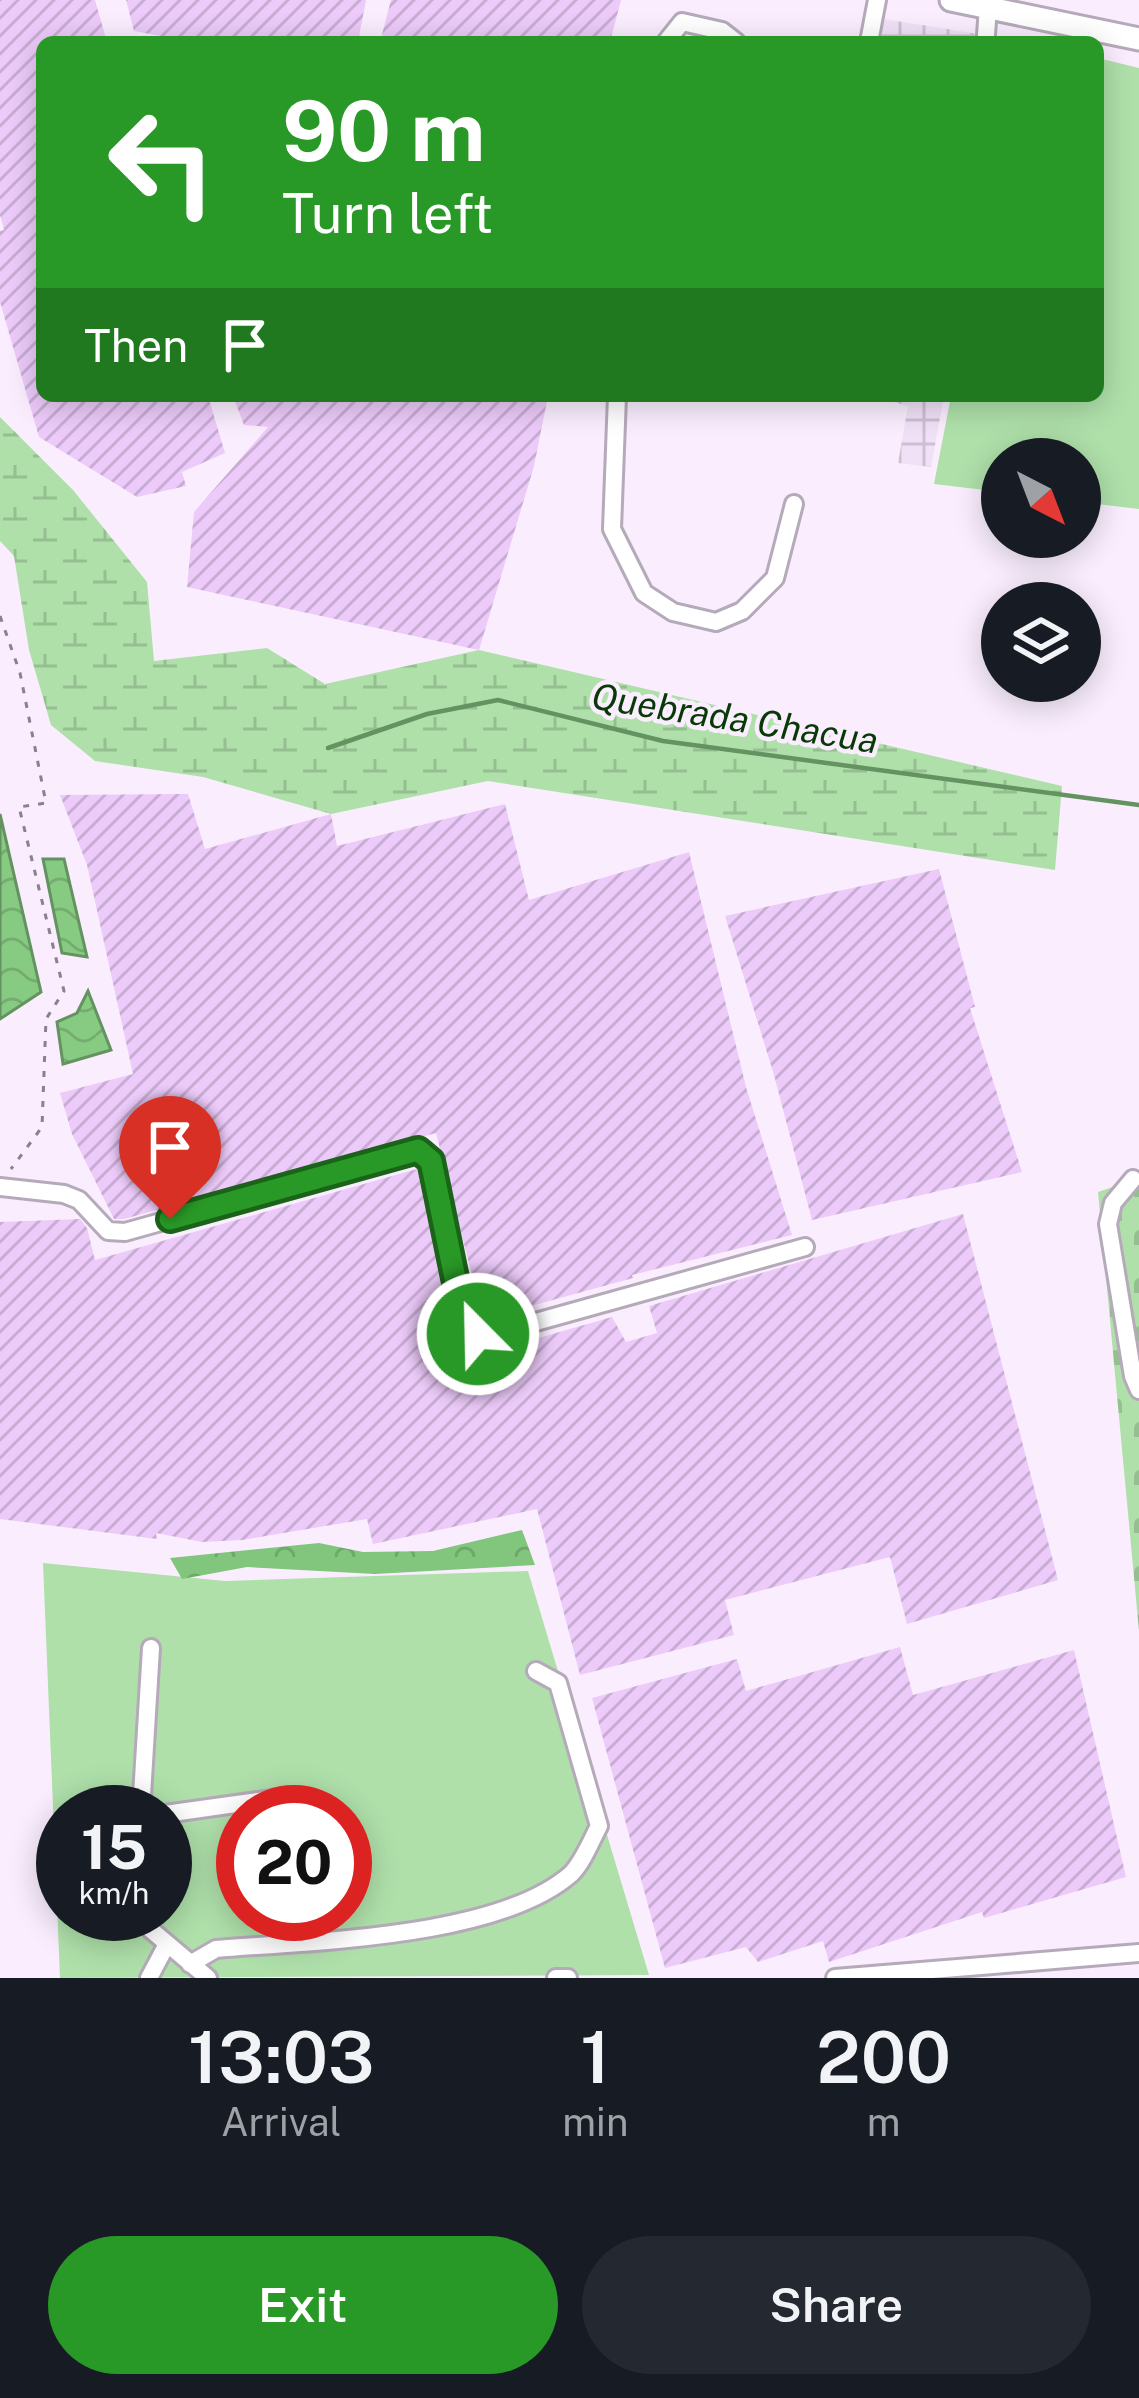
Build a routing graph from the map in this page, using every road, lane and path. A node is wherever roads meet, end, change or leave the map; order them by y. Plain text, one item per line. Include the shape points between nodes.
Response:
1 (877, 0) edge
2 (951, 0) edge
3 (1020, 6) edge
4 (988, 7) junction
5 (986, 35) dead end
6 (671, 36) edge
7 (728, 36) edge
8 (868, 36) edge
9 (1139, 39) edge
10 (617, 402) edge
11 (794, 504) dead end
12 (0, 616) edge
13 (1133, 1179) dead end
14 (0, 1185) edge
15 (805, 1247) dead end
16 (1139, 1390) edge
17 (151, 1648) dead end
18 (536, 1671) dead end
19 (143, 1785) edge
20 (163, 1941) edge
21 (167, 1944) junction
22 (1139, 1953) edge
23 (190, 1964) junction
24 (148, 1978) edge
25 (208, 1978) edge
26 (556, 1978) edge
27 (568, 1978) edge
28 (835, 1978) edge

1 - 8 street
2 - 4 main road
3 - 4 main road
3 - 9 main road
4 - 5 street
6 - 7 street via 682,22
10 - 11 street via 612,529 644,593 673,612 716,622 742,611 775,578
12 - 14 path via 46,803 19,807 64,991 46,1019 43,1127
13 - 16 street via 1108,1224
14 - 15 street via 64,1194 88,1206 108,1232 125,1232 418,1150 431,1161 463,1317 489,1335
17 - 19 street
18 - 23 street via 558,1684 599,1826 575,1870 533,1901 410,1932 216,1949
20 - 21 street
21 - 23 street
21 - 24 street
22 - 28 street
23 - 25 street
26 - 27 street

